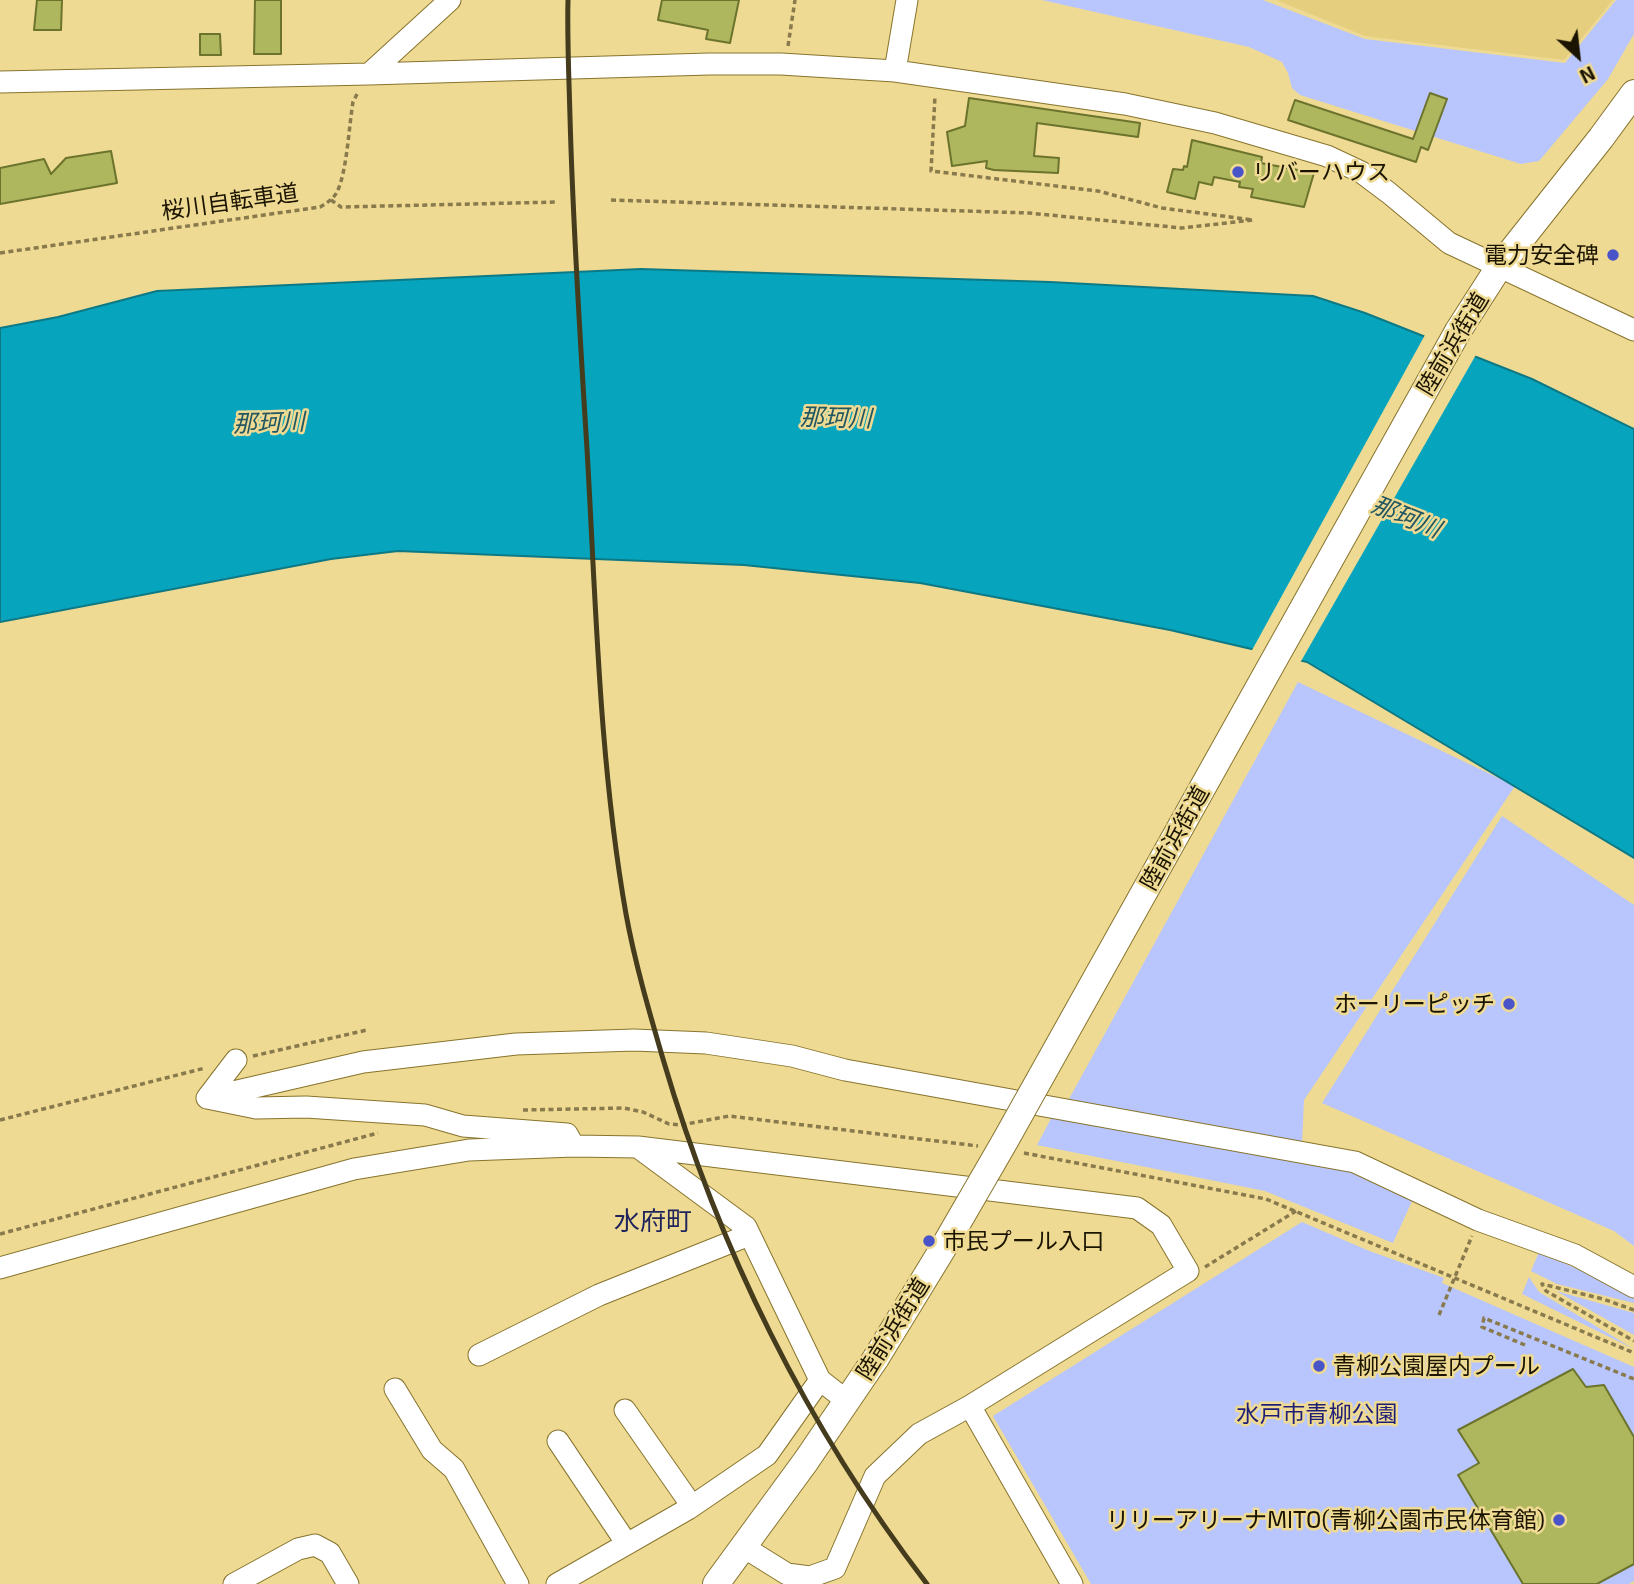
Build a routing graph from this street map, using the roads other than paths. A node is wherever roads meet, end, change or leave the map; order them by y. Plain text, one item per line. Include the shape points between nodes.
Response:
1 (450, 0) edge
2 (907, 0) edge
3 (895, 71) junction
4 (369, 74) junction
5 (0, 82) edge
6 (1634, 93) edge
7 (1499, 267) junction
8 (1634, 330) edge
9 (236, 1060) road end
10 (206, 1098) junction
11 (574, 1146) junction
12 (638, 1147) junction
13 (749, 1235) junction
14 (0, 1268) edge
15 (1634, 1287) edge
16 (479, 1355) dead end
17 (821, 1380) junction
18 (395, 1389) dead end
19 (848, 1401) junction
20 (970, 1406) junction
21 (625, 1410) dead end
22 (558, 1441) dead end
23 (692, 1506) junction
24 (627, 1544) junction
25 (742, 1546) junction
26 (262, 1577) edge
27 (234, 1584) edge
28 (348, 1584) edge
29 (518, 1584) edge
30 (557, 1584) edge
31 (716, 1584) edge
32 (1072, 1584) edge

1 - 4 street
2 - 3 street
3 - 4 street via 709,64
3 - 7 street via 1125,104 1317,152 1360,172 1449,243
4 - 5 street
6 - 7 main road, 陸前浜街道
7 - 8 street
7 - 19 main road, 陸前浜街道, bridge via 1458,331 1012,1130
9 - 10 street
10 - 11 street via 256,1108 425,1115 463,1126 567,1134
10 - 15 street via 363,1062 426,1053 568,1042 706,1043 1355,1162 1478,1220 1575,1255
11 - 12 street
11 - 14 street via 469,1150 354,1168
12 - 13 street via 746,1227
12 - 20 street via 1137,1208 1161,1225 1188,1271
13 - 16 street via 599,1295
13 - 17 street
17 - 19 street
17 - 23 street via 767,1455
18 - 29 street via 432,1450 454,1469
19 - 25 main road, 陸前浜街道
20 - 25 street via 919,1434 875,1476 835,1568 810,1577 787,1574
20 - 32 street
21 - 23 street
22 - 24 street
23 - 24 street
24 - 30 street
25 - 31 main road, 陸前浜街道
26 - 27 street
26 - 28 street via 298,1549 315,1545 330,1553

